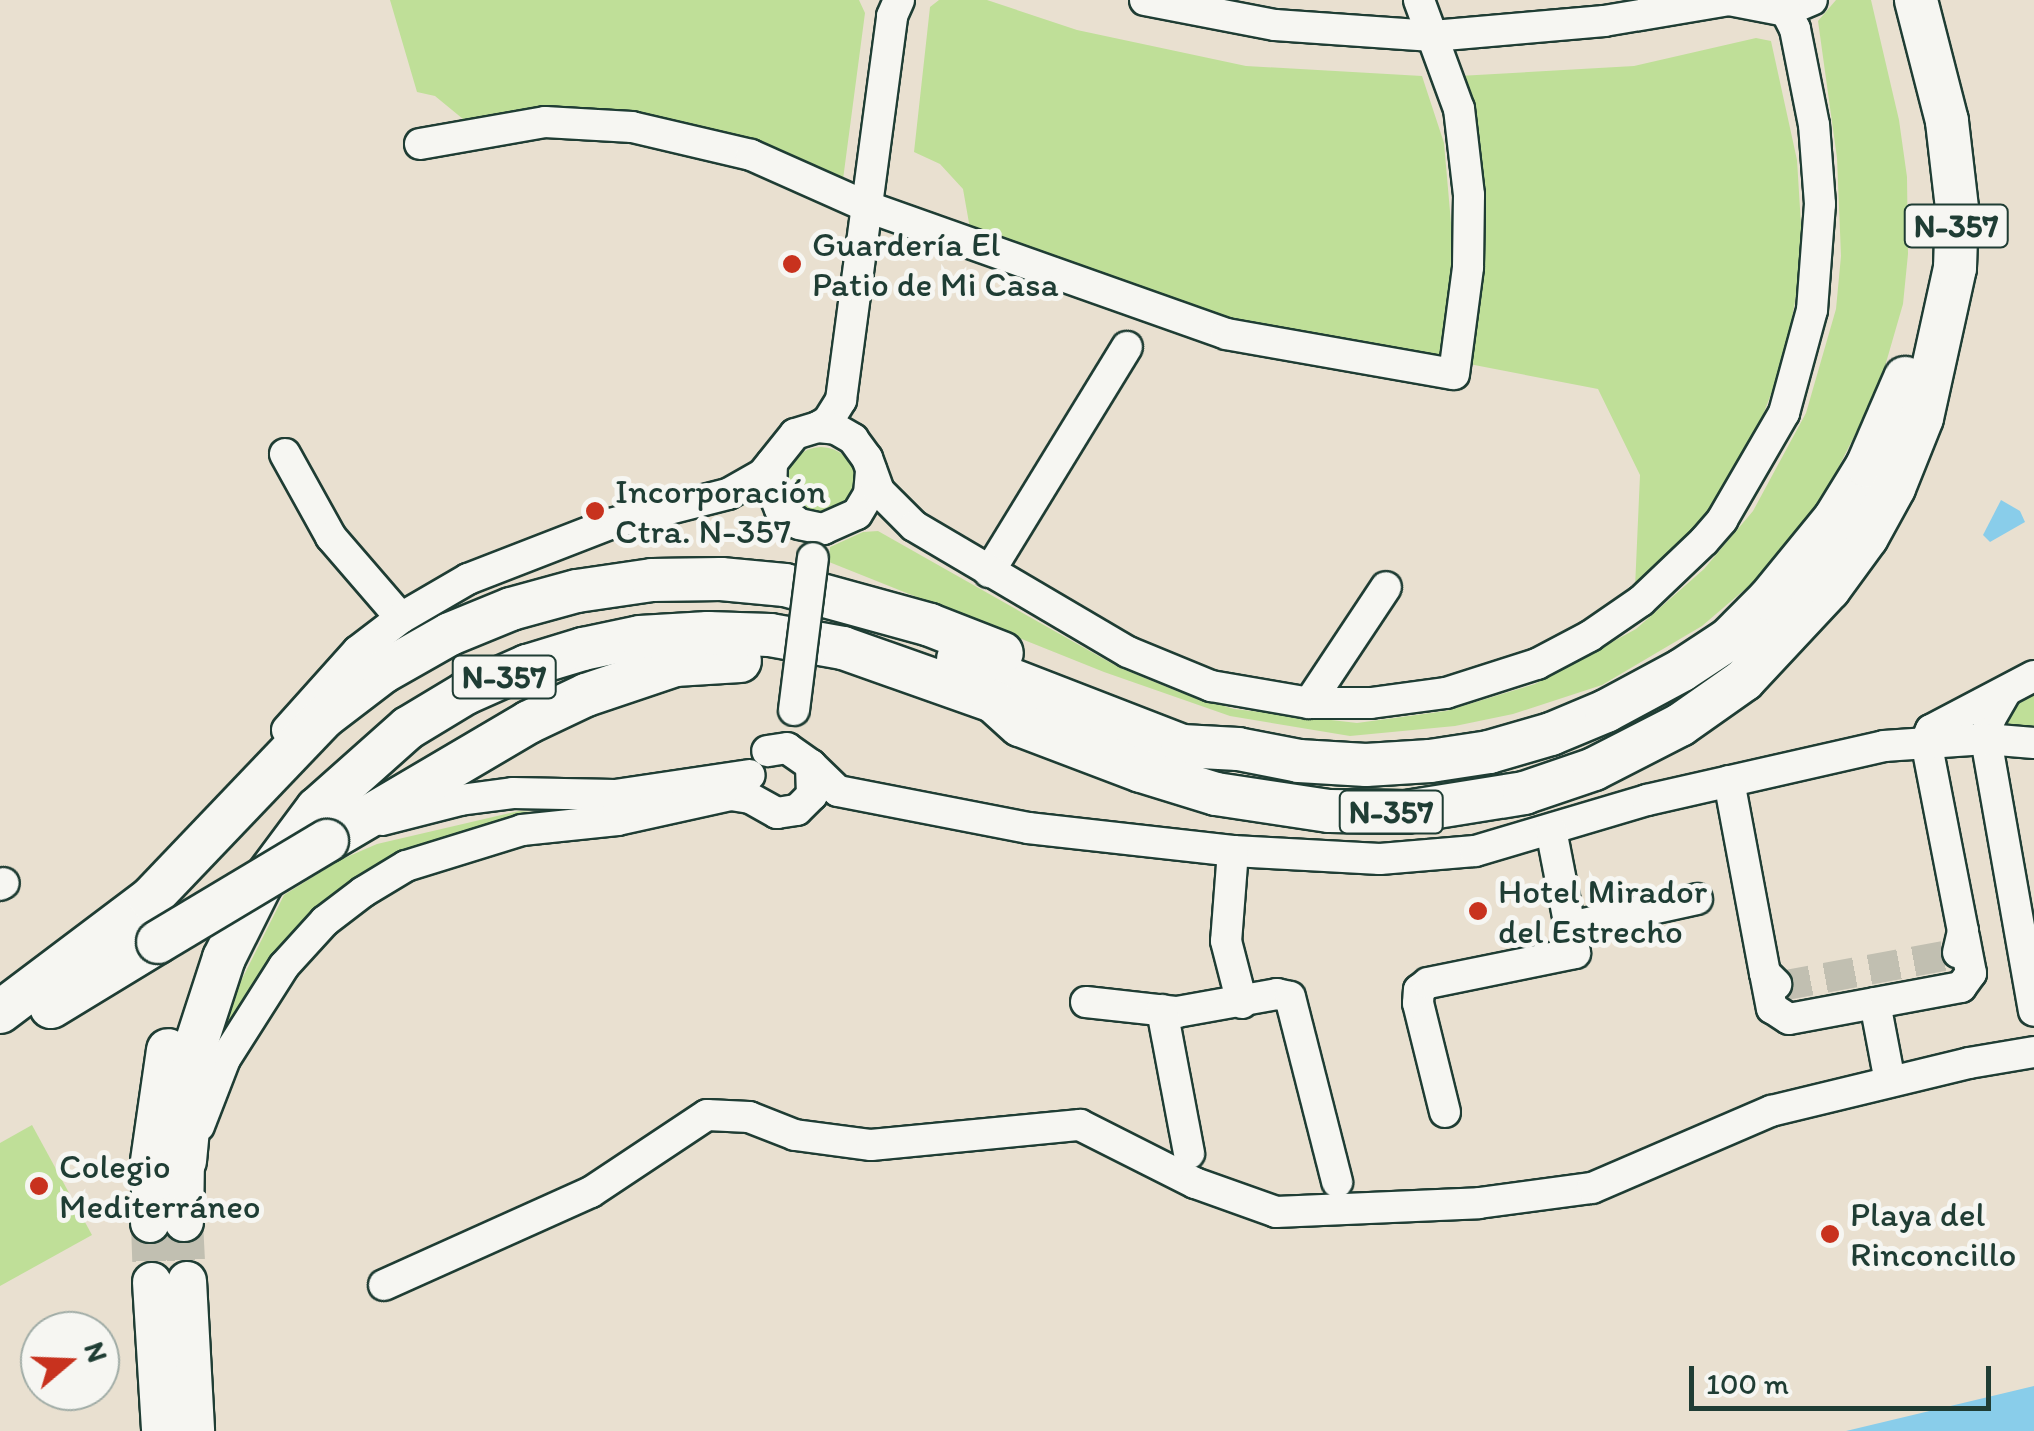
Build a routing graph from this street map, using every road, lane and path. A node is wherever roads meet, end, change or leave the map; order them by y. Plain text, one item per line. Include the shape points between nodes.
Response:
1 (1145, 0) edge
2 (1420, 0) edge
3 (1729, 0) edge
4 (1887, 0) edge
5 (1916, 0) edge
6 (1698, 4) edge
7 (1783, 4) edge
8 (893, 5) edge
9 (1433, 36) junction
10 (420, 144) dead end
11 (868, 207) junction
12 (1127, 348) dead end
13 (840, 400) junction
14 (818, 428) junction
15 (852, 439) junction
16 (286, 454) dead end
17 (772, 462) junction
18 (871, 470) junction
19 (815, 544) junction
20 (989, 572) junction
21 (1386, 587) dead end
22 (401, 618) junction
23 (2034, 676) edge
24 (2004, 693) junction
25 (1308, 703) junction
26 (794, 716) junction
27 (1020, 725) junction
28 (1986, 739) junction
29 (1926, 741) junction
30 (2034, 743) edge
31 (1238, 749) junction
32 (808, 761) junction
33 (759, 776) junction
34 (1729, 781) junction
35 (838, 791) junction
36 (241, 799) junction
37 (806, 804) junction
38 (1551, 830) junction
39 (328, 841) junction
40 (1233, 852) junction
41 (1697, 899) dead end
42 (1570, 928) junction
43 (1086, 1002) dead end
44 (1242, 1003) junction
45 (1876, 1003) junction
46 (1162, 1010) junction
47 (2034, 1011) edge
48 (0, 1012) edge
49 (0, 1040) edge
50 (2034, 1052) edge
51 (1890, 1082) junction
52 (1445, 1112) dead end
53 (1189, 1154) dead end
54 (169, 1161) junction
55 (1337, 1182) dead end
56 (167, 1222) tunnel mouth
57 (170, 1281) tunnel mouth
58 (384, 1285) dead end
59 (178, 1429) edge

1 - 9 street via 1275,25
2 - 9 street
3 - 6 street
3 - 7 street
4 - 31 highway, N-357 via 1926,173 1927,266 1918,322 1890,420 1868,466 1770,600 1729,639 1646,691 1551,734 1489,752 1366,765
5 - 27 highway, N-357 via 1946,121 1957,208 1955,268 1934,382 1894,488 1867,537 1744,680 1680,725 1594,769 1487,802 1406,812 1329,811 1216,794
6 - 9 street
7 - 25 street via 1795,29 1814,125 1820,204 1812,310 1784,413 1722,520 1641,601 1538,664 1412,699
8 - 11 street
9 - 11 street via 1459,109 1468,195 1468,267 1454,374 1226,334
10 - 11 street via 544,122 632,128 752,155
11 - 13 street
12 - 20 street
13 - 14 street
13 - 15 street
14 - 15 street
14 - 17 street via 795,434
15 - 18 street
16 - 22 street via 331,537
17 - 19 street via 771,487 780,509
17 - 22 street via 752,483 728,494 610,524 507,560
18 - 19 street via 869,494 856,515
18 - 20 street via 893,509
19 - 26 street, bridge
20 - 25 street via 1165,670 1211,686
21 - 25 street
22 - 36 street via 321,688 248,779
23 - 24 street
24 - 28 street
24 - 29 street via 1931,730
26 - 32 street
26 - 33 street
27 - 39 highway via 990,722 862,674 818,666 771,660 674,665 529,722
27 - 54 highway, N-357 via 993,701 922,673 843,648 770,635 640,637 527,666 466,694 408,728 317,808 261,884 224,958
28 - 29 street
28 - 30 street
28 - 47 street
29 - 34 street
29 - 45 street via 1960,946 1971,973 1965,985
31 - 36 highway via 1197,726 930,625 785,586 652,580 545,598 450,634 324,716
31 - 54 highway, N-357 via 1182,746 931,648 851,624 768,610 635,616 516,645 392,705 262,835 191,966 164,1070
32 - 33 street via 787,748
32 - 35 street
32 - 37 street via 815,785
33 - 37 street via 788,813
33 - 39 street via 614,795 513,793 460,800
33 - 54 street via 731,795 485,838 406,866 363,892 306,939 257,1006
34 - 38 street
34 - 45 street via 1773,979 1772,1008 1784,1018
35 - 37 street
35 - 40 street via 1028,828
36 - 48 highway via 150,899
38 - 40 street via 1476,851 1380,859
38 - 42 street
39 - 49 highway, bridge
40 - 44 street via 1226,942
41 - 42 street
42 - 52 street via 1575,953 1428,983 1418,997
43 - 46 street
44 - 46 street
44 - 55 street via 1277,994 1292,1001
45 - 51 street
46 - 53 street
50 - 51 street
51 - 58 street via 1772,1111 1592,1188 1479,1202 1276,1212 1194,1183 1080,1125 871,1145 795,1135 749,1117 706,1115 591,1192
54 - 56 main road
57 - 59 main road

